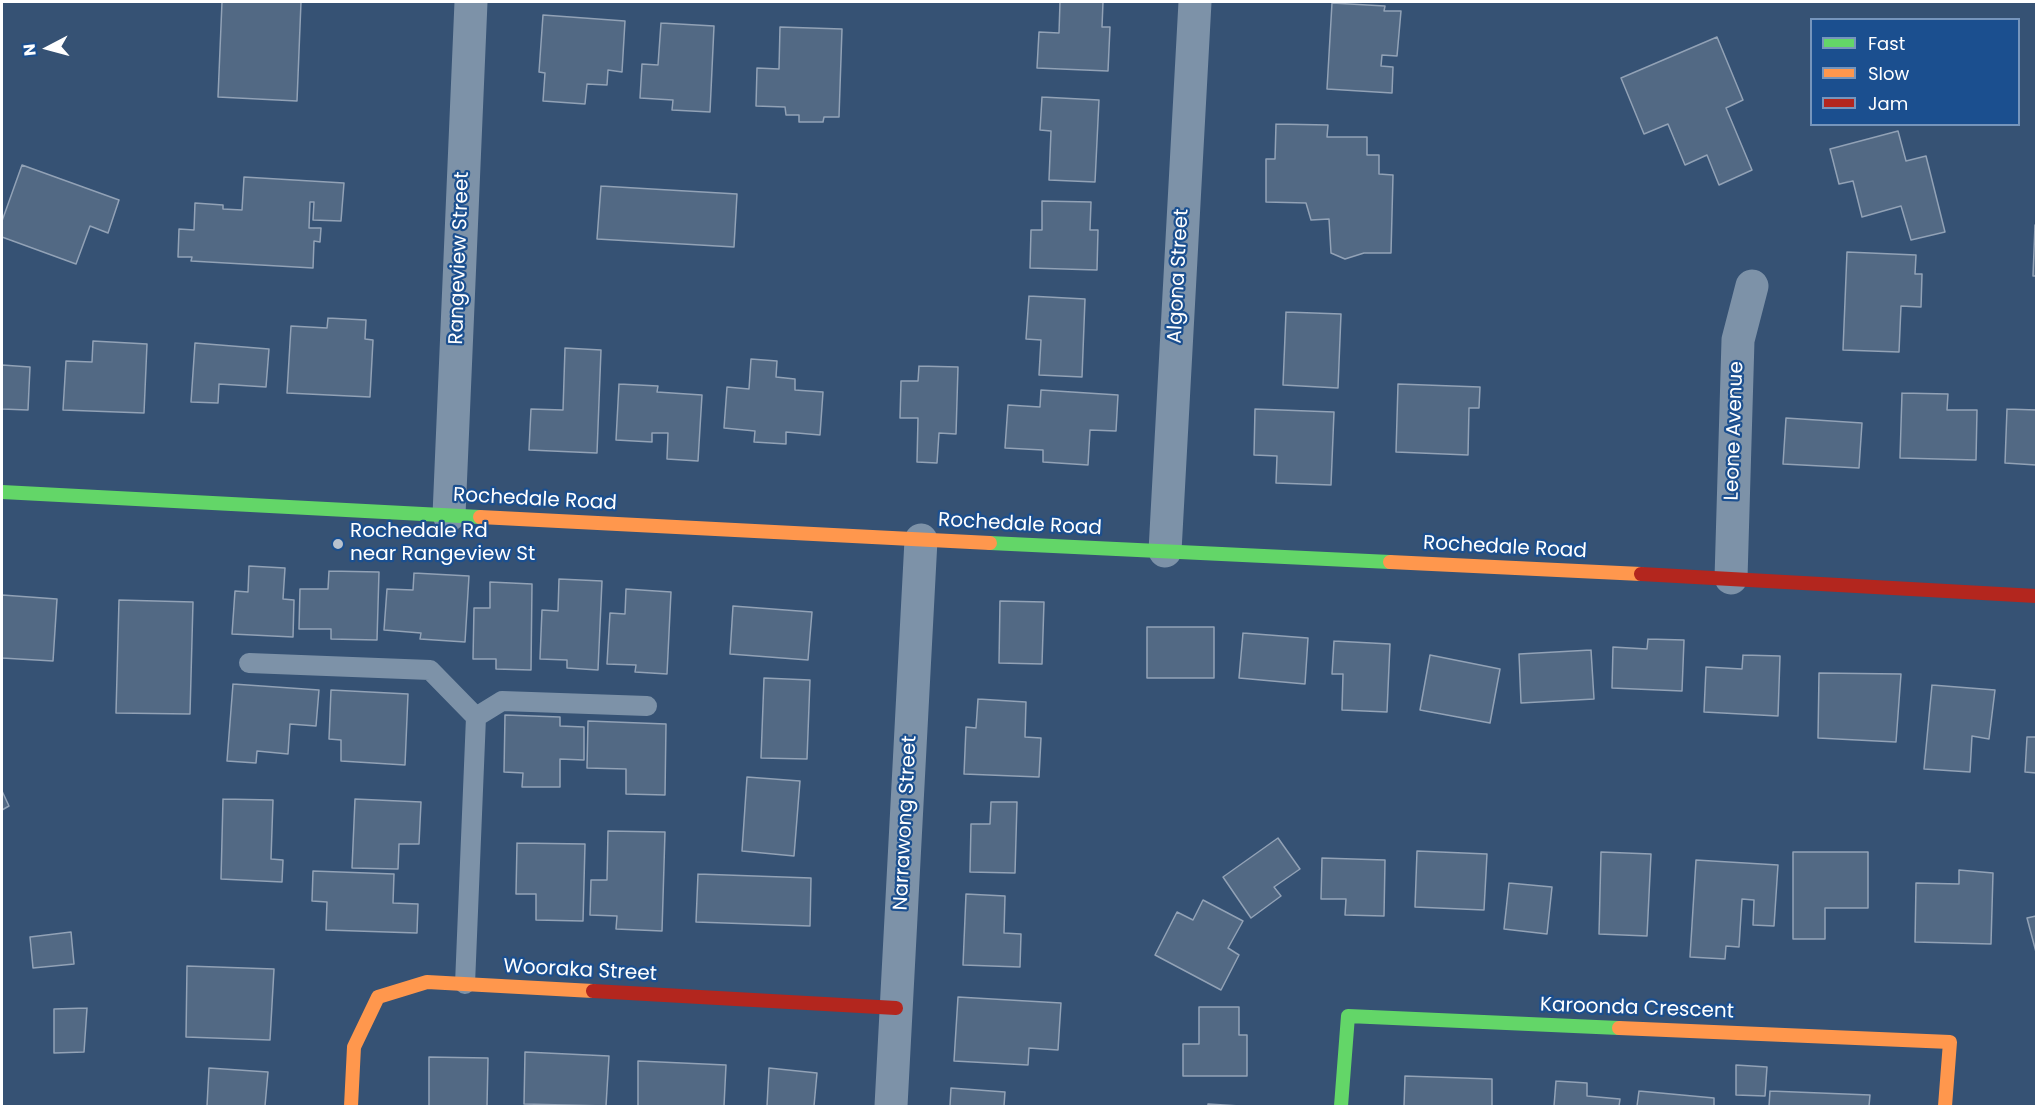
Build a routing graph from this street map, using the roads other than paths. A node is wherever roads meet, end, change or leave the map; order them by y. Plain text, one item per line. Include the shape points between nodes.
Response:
1 (471, 2) edge
2 (1195, 2) edge
3 (1752, 286) dead end
4 (2, 492) edge
5 (449, 516) junction
6 (921, 540) junction
7 (1165, 551) junction
8 (1731, 578) junction
9 (2037, 596) edge
10 (249, 663) dead end
11 (647, 706) dead end
12 (476, 717) junction
13 (465, 984) junction
14 (896, 1008) junction
15 (351, 1107) edge
16 (891, 1107) edge
17 (1341, 1107) edge
18 (1945, 1107) edge

1 - 5 street, Rangeview Street
2 - 7 street, Algona Street
3 - 8 street, Leone Avenue via 1738,340
4 - 5 main road, Rochedale Road
5 - 6 main road, Rochedale Road
6 - 7 main road, Rochedale Road
6 - 14 street, Narrawong Street
7 - 8 main road, Rochedale Road
8 - 9 main road, Rochedale Road
10 - 12 lane via 430,670
11 - 12 lane via 502,701
12 - 13 lane
13 - 14 main road, Wooraka Street
13 - 15 main road, Wooraka Street via 427,982 378,997 354,1047
14 - 16 street, Narrawong Street
17 - 18 main road, Karoonda Crescent via 1348,1016 1950,1042

